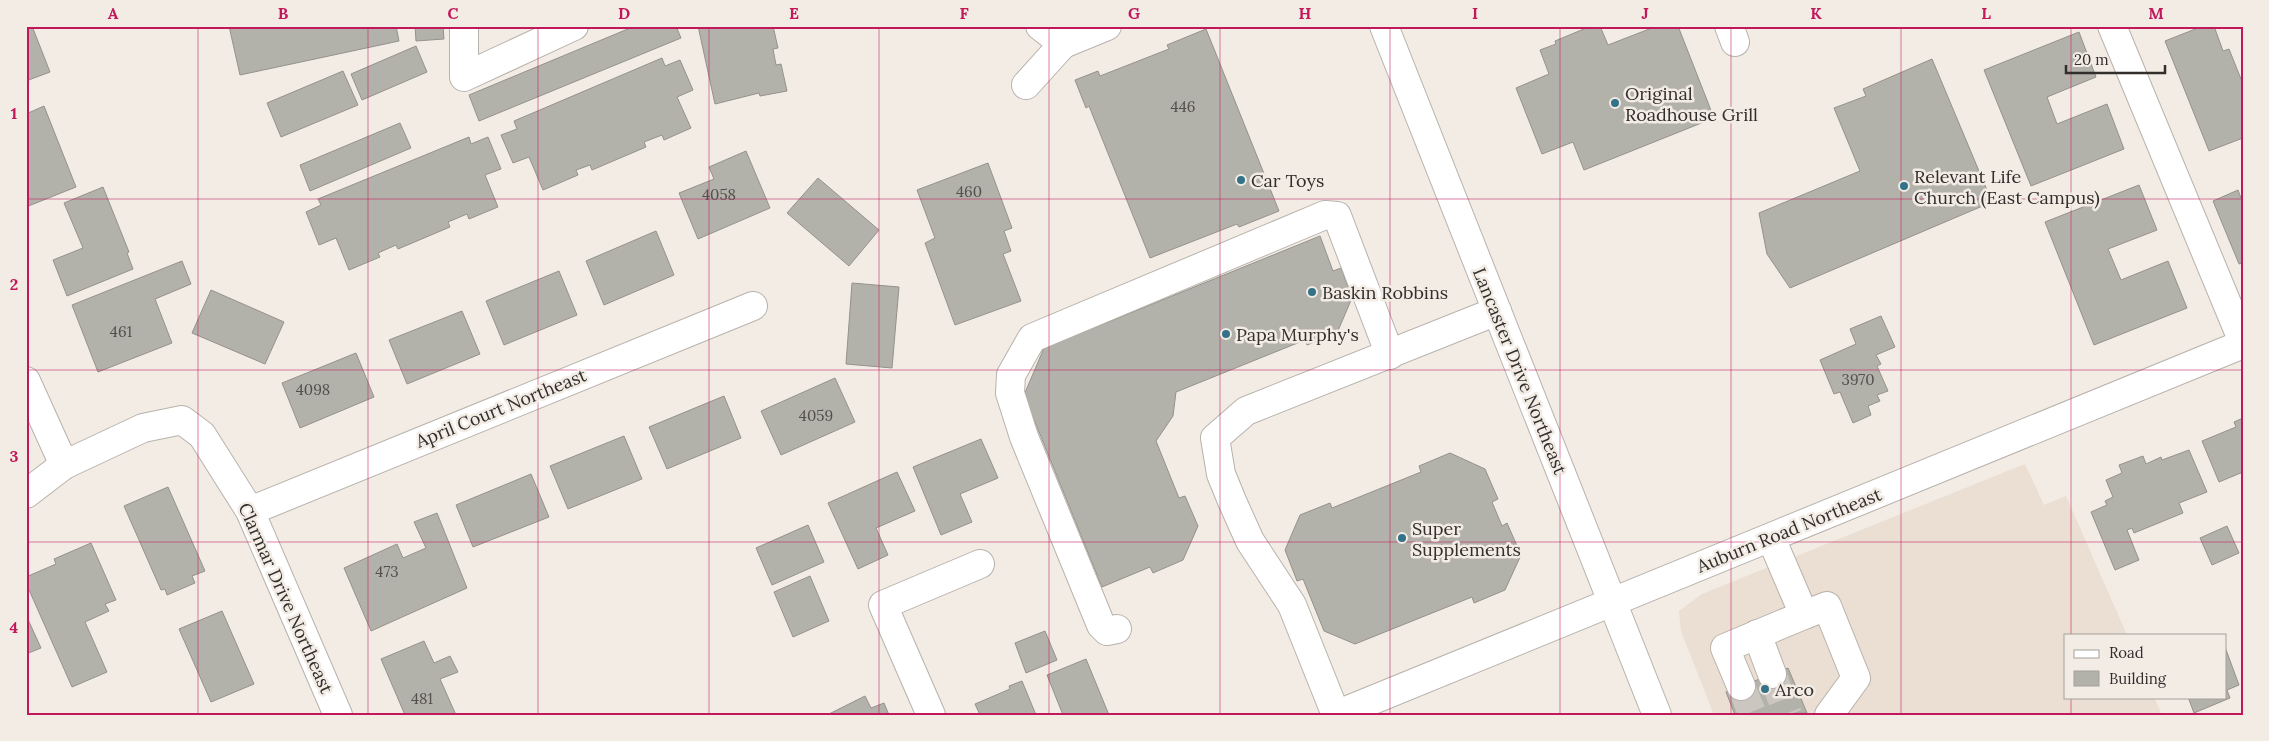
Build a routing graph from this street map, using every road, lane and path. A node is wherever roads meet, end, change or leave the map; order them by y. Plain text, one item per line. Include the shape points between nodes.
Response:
1 (464, 26) edge
2 (574, 26) edge
3 (1040, 26) edge
4 (1107, 26) edge
5 (1384, 26) edge
6 (2112, 26) edge
7 (1063, 44) junction
8 (1026, 85) dead end
9 (753, 306) dead end
10 (1497, 311) junction
11 (2243, 343) edge
12 (1390, 355) junction
13 (26, 381) edge
14 (64, 465) junction
15 (26, 494) edge
16 (250, 511) junction
17 (1771, 538) junction
18 (980, 564) dead end
19 (1612, 602) junction
20 (1804, 615) junction
21 (1116, 629) dead end
22 (1757, 634) junction
23 (1772, 674) tunnel mouth
24 (1741, 686) tunnel mouth
25 (338, 715) edge
26 (931, 715) edge
27 (1336, 715) edge
28 (1656, 715) edge
29 (1829, 715) edge

1 - 2 street via 464,78
3 - 7 street
4 - 7 street
5 - 10 street, Lancaster Drive Northeast
6 - 11 street
7 - 8 street
9 - 16 street, April Court Northeast
10 - 12 street
10 - 19 street, Lancaster Drive Northeast
11 - 17 street, Auburn Road Northeast
12 - 21 street via 1337,216 1326,215 1032,338 1011,375 1010,393 1024,438 1101,625 1107,631
12 - 27 street via 1246,412 1215,438 1221,474 1232,501 1250,541 1292,605
13 - 14 street
14 - 15 street, Clarmar Drive Northeast
14 - 16 street, Clarmar Drive Northeast via 143,428 182,420 202,435
16 - 25 street, Clarmar Drive Northeast
17 - 19 street, Auburn Road Northeast
17 - 20 street
18 - 26 street via 883,605
19 - 27 street, Auburn Road Northeast
19 - 28 street, Lancaster Drive Northeast
20 - 22 street
20 - 29 street via 1827,606 1856,678
22 - 23 street
22 - 24 street via 1725,648

